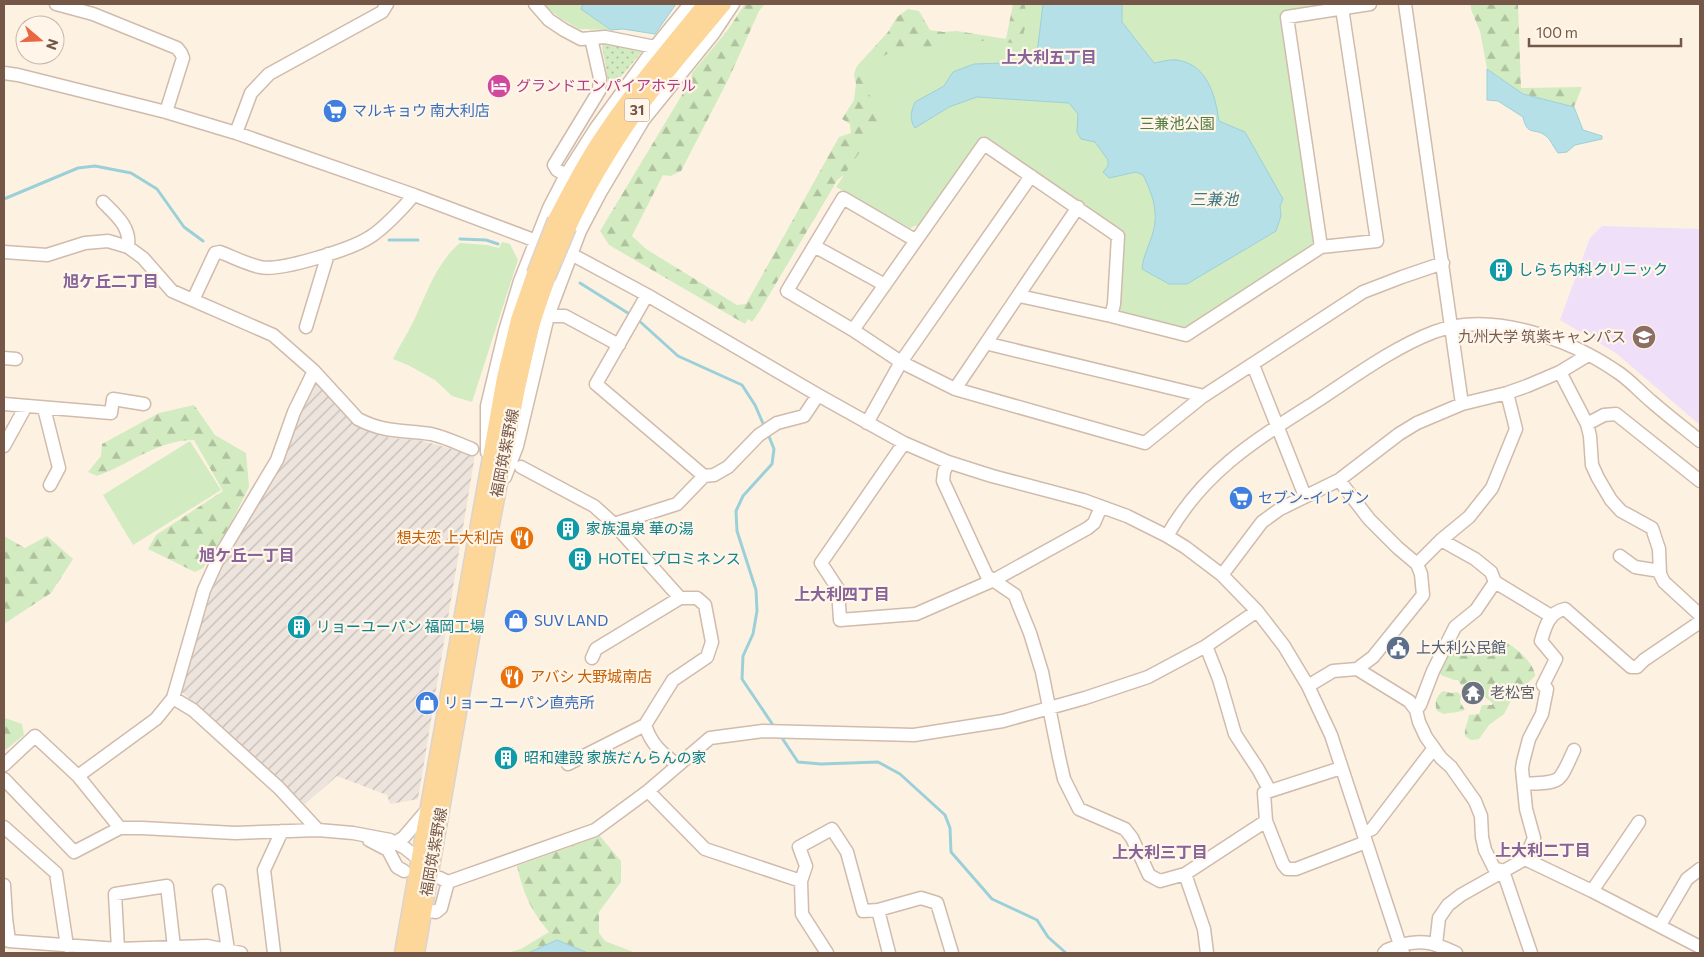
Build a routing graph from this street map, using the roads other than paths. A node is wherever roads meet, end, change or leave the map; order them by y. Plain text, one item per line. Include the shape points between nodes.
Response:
1 (56, 4) edge
2 (387, 4) edge
3 (535, 4) edge
4 (690, 4) edge
5 (706, 4) edge
6 (723, 4) edge
7 (733, 4) edge
8 (1370, 4) edge
9 (1405, 4) edge
10 (1342, 8) junction
11 (591, 38) junction
12 (655, 47) junction
13 (4, 73) edge
14 (166, 112) junction
15 (236, 133) junction
16 (1031, 176) junction
17 (568, 177) junction
18 (414, 195) junction
19 (103, 202) dead end
20 (1078, 207) junction
21 (562, 224) junction
22 (535, 240) junction
23 (915, 240) junction
24 (814, 246) junction
25 (128, 247) junction
26 (1321, 247) junction
27 (4, 252) edge
28 (328, 254) junction
29 (571, 254) junction
30 (1443, 263) junction
31 (885, 285) junction
32 (1019, 294) junction
33 (647, 295) junction
34 (193, 300) junction
35 (548, 316) junction
36 (1111, 316) junction
37 (306, 327) dead end
38 (1451, 327) junction
39 (853, 330) junction
40 (988, 342) junction
41 (619, 345) junction
42 (1588, 355) junction
43 (901, 362) junction
44 (1253, 365) junction
45 (314, 371) junction
46 (1560, 372) junction
47 (956, 389) junction
48 (1507, 393) junction
49 (818, 395) junction
50 (1202, 397) junction
51 (4, 404) edge
52 (144, 404) dead end
53 (1462, 404) junction
54 (26, 406) junction
55 (44, 408) junction
56 (867, 423) junction
57 (1587, 424) junction
58 (1277, 426) junction
59 (1700, 442) edge
60 (904, 443) junction
61 (4, 446) edge
62 (472, 449) dead end
63 (948, 462) junction
64 (521, 467) dead end
65 (704, 476) junction
66 (1339, 480) junction
67 (1700, 481) edge
68 (50, 484) dead end
69 (492, 488) junction
70 (1305, 496) junction
71 (1102, 507) junction
72 (614, 524) junction
73 (1167, 536) junction
74 (1441, 540) junction
75 (1620, 556) dead end
76 (1417, 564) junction
77 (1660, 571) junction
78 (1222, 575) junction
79 (994, 580) junction
80 (1494, 582) junction
81 (680, 598) junction
82 (1257, 611) junction
83 (1700, 615) edge
84 (1551, 616) junction
85 (1700, 622) edge
86 (1206, 646) junction
87 (592, 658) dead end
88 (1357, 669) junction
89 (1308, 686) junction
90 (174, 698) junction
91 (1050, 707) junction
92 (1416, 710) junction
93 (646, 726) junction
94 (1434, 748) junction
95 (1574, 750) dead end
96 (568, 764) dead end
97 (4, 765) edge
98 (678, 765) junction
99 (1341, 768) junction
100 (78, 776) junction
101 (4, 779) edge
102 (1524, 784) junction
103 (648, 791) junction
104 (1270, 791) junction
105 (428, 809) junction
106 (1266, 822) junction
107 (1639, 822) dead end
108 (4, 827) edge
109 (120, 828) junction
110 (318, 830) junction
111 (282, 831) junction
112 (353, 833) junction
113 (1364, 837) junction
114 (396, 842) junction
115 (1526, 859) junction
116 (420, 860) junction
117 (1700, 869) edge
118 (404, 871) dead end
119 (1503, 871) junction
120 (1184, 874) junction
121 (801, 880) junction
122 (4, 885) edge
123 (219, 891) dead end
124 (1592, 891) junction
125 (424, 910) junction
126 (878, 910) junction
127 (5, 918) edge
128 (1660, 925) junction
129 (67, 946) junction
130 (174, 947) junction
131 (1431, 947) edge
132 (1700, 947) edge
133 (118, 949) junction
134 (1401, 949) edge
135 (228, 950) junction
136 (241, 953) edge
137 (274, 953) edge
138 (403, 953) edge
139 (416, 953) edge
140 (827, 953) edge
141 (889, 953) edge
142 (952, 953) edge
143 (1207, 953) edge
144 (1384, 953) edge
145 (1456, 953) edge
146 (1531, 953) edge

1 - 14 street via 93,14 177,48 183,58
2 - 15 street via 382,12 269,74 251,94
3 - 11 street via 549,20 564,30 581,38
4 - 12 street
5 - 21 main road, 福岡筑紫野線 / 31 via 629,99 604,136 581,172
6 - 21 main road, 福岡筑紫野線 / 31 via 637,110
7 - 29 street via 644,119 597,192
8 - 10 street
9 - 30 street
10 - 26 street via 1287,17
10 - 26 street via 1377,241
11 - 12 street via 605,37
11 - 17 street via 601,84 555,162 555,168
12 - 17 street via 596,128
13 - 14 street
14 - 15 street
15 - 18 street
16 - 20 street
16 - 23 street via 984,144
16 - 43 street
17 - 22 street
18 - 22 street
18 - 28 street via 370,238
19 - 25 street via 122,221 130,237
20 - 32 street
20 - 36 street via 1118,236
21 - 69 main road, 福岡筑紫野線 / 31, bridge via 520,320 505,378
22 - 29 street
22 - 69 street via 504,331 487,406
23 - 24 street via 843,198
23 - 31 street
24 - 31 street
24 - 39 street via 788,291
25 - 27 street via 108,241 85,243 47,255
25 - 34 street via 172,291
26 - 36 street via 1186,335
28 - 34 street via 291,265 261,268 220,252 215,253
28 - 37 street
29 - 33 street
29 - 35 street
30 - 38 street
30 - 44 street via 1363,292
31 - 39 street
32 - 36 street
32 - 40 street
33 - 41 street
33 - 49 street
34 - 45 street via 272,335
35 - 41 street via 565,316
35 - 69 street via 517,446 508,470
38 - 42 street via 1488,325 1537,333
38 - 53 street
38 - 58 street via 1414,340
39 - 43 street
40 - 47 street
40 - 50 street
41 - 65 street via 596,384
42 - 46 street
42 - 59 street via 1617,372
43 - 47 street
43 - 56 street
44 - 50 street
44 - 58 street
45 - 62 street via 358,419 393,431 432,434
45 - 90 street via 294,412 277,460 218,559 204,590
46 - 48 street
46 - 57 street
47 - 50 street via 1145,443
48 - 53 street
48 - 74 street via 1516,428 1492,488 1469,517
49 - 56 street
49 - 65 street via 804,416 777,423 728,467 714,475
51 - 54 street
52 - 55 street via 113,399 111,413
53 - 66 street via 1399,434
54 - 55 street
54 - 61 street
55 - 68 street via 59,468
56 - 60 street
57 - 67 street via 1604,415 1616,414
57 - 77 street via 1592,466 1621,511 1652,528 1659,549
58 - 70 street
58 - 73 street via 1212,476 1178,515
60 - 63 street
60 - 79 street via 822,563 838,589 840,620 916,614
63 - 71 street
63 - 79 street via 943,481 987,576
64 - 72 street via 594,506
65 - 72 street via 677,504
66 - 70 street
66 - 76 street via 1369,519
69 - 105 main road, 福岡筑紫野線 / 31
69 - 125 main road, 福岡筑紫野線 / 31
70 - 78 street via 1280,508 1262,522
71 - 73 street
71 - 79 street via 1088,528
72 - 81 street
73 - 78 street
74 - 76 street
74 - 80 street via 1475,559 1491,572
75 - 77 street via 1635,567
76 - 88 street via 1423,596 1373,657
77 - 83 street via 1669,588
78 - 82 street
79 - 91 street via 1015,595 1030,633
80 - 84 street
80 - 92 street via 1476,610 1455,628
81 - 87 street via 596,649
81 - 93 street via 697,598 705,605 712,642 707,657 673,680
82 - 86 street
82 - 89 street via 1284,646
84 - 85 street via 1565,609 1630,667 1637,667
84 - 102 street via 1541,641 1556,659 1543,685 1547,689 1542,714 1524,753
86 - 91 street via 1148,677
86 - 104 street via 1220,679 1235,734
88 - 89 street via 1333,671
88 - 92 street via 1409,701
89 - 99 street via 1331,735
90 - 100 street via 156,719
90 - 110 street via 193,710 279,788
91 - 98 street via 1003,721 914,735 763,731 710,738
91 - 120 street via 1064,778 1079,809 1125,829 1149,875 1160,881
92 - 94 street
93 - 96 street
93 - 98 street via 649,737 664,755
94 - 113 street
94 - 119 street via 1475,801 1481,816 1485,850 1494,868
95 - 102 street via 1561,778 1554,782
97 - 100 street via 35,736
98 - 103 street
99 - 104 street
99 - 113 street
100 - 109 street
101 - 109 street via 74,852
102 - 115 street via 1526,809 1534,838
103 - 121 street via 705,849
103 - 125 street via 595,830 444,880 440,908 436,912
104 - 106 street via 1264,793
105 - 114 street via 404,838
105 - 116 main road, 福岡筑紫野線 / 31
106 - 113 street via 1287,869 1296,869
106 - 120 street
107 - 124 street
108 - 129 street via 56,873
109 - 111 street via 235,833
110 - 111 street
110 - 112 street
111 - 137 street via 264,870
112 - 114 street
112 - 118 street via 388,850 397,867
113 - 134 street
114 - 116 street
115 - 119 street
115 - 124 street
116 - 138 main road, 福岡筑紫野線 / 31
117 - 128 street via 1687,879
119 - 131 street via 1461,894 1448,905 1439,918
119 - 146 street
120 - 143 street via 1204,929
121 - 126 street via 806,866 799,847 832,829 847,852 863,911
121 - 140 street via 802,914
122 - 127 street
123 - 135 street
124 - 128 street
125 - 139 main road, 福岡筑紫野線 / 31
126 - 141 street
126 - 142 street via 921,898 937,904
127 - 129 street via 10,941
128 - 132 street
129 - 133 street
130 - 133 street
130 - 133 street via 167,886 115,894
130 - 135 street via 206,946
131 - 134 street via 1416,941
131 - 145 street
134 - 144 street
135 - 136 street

